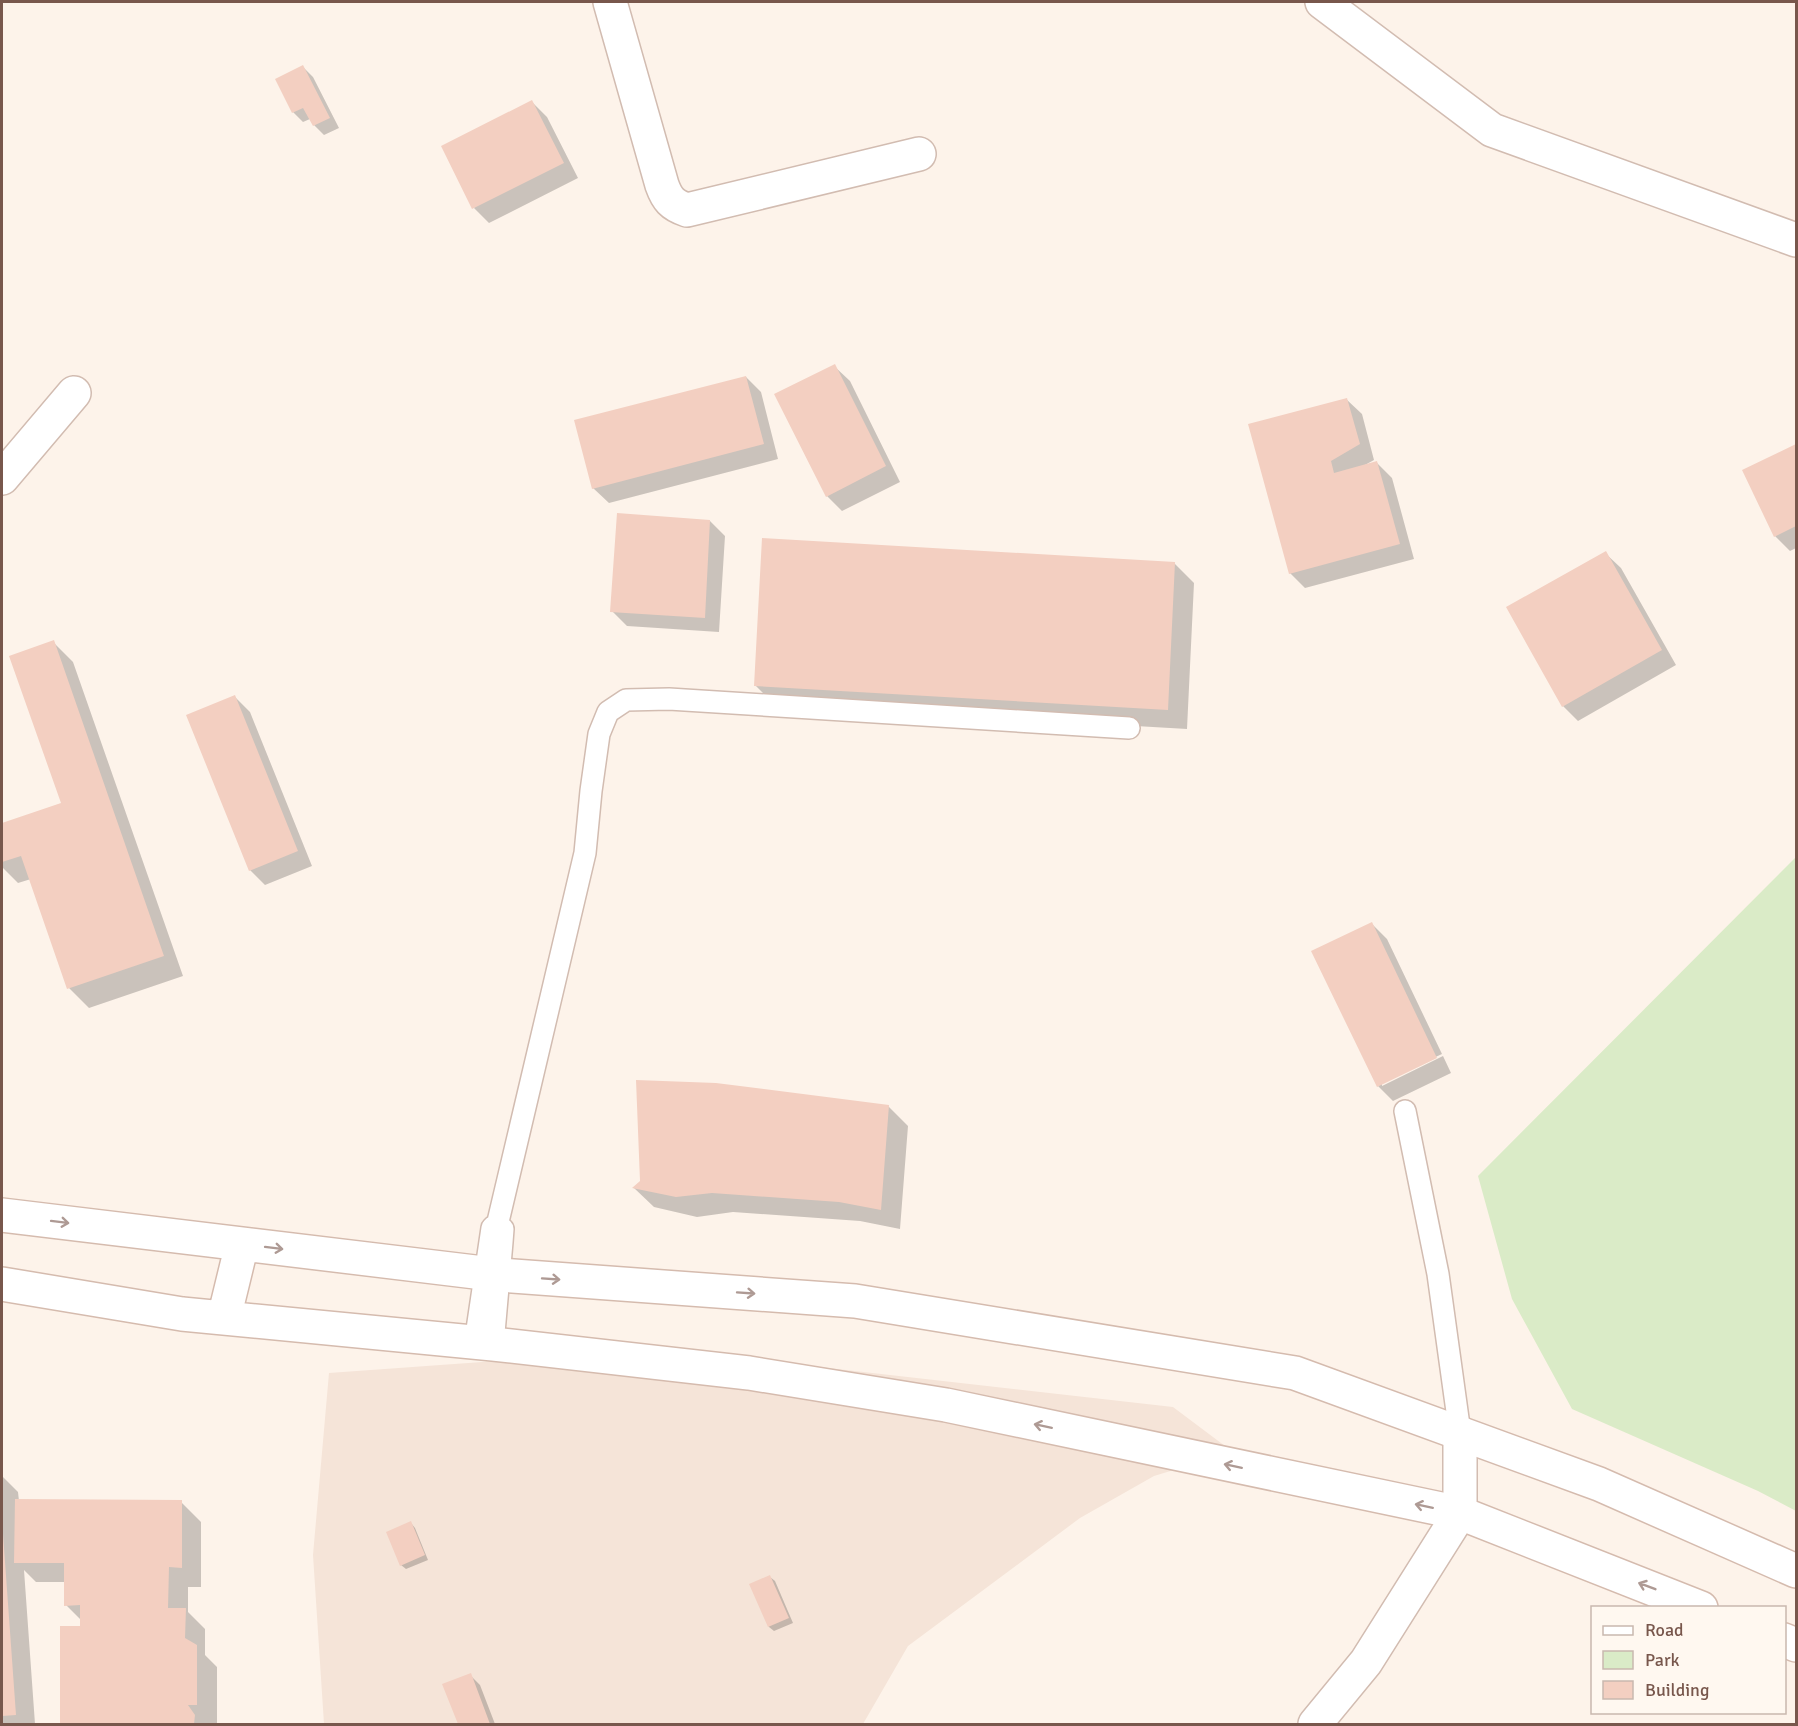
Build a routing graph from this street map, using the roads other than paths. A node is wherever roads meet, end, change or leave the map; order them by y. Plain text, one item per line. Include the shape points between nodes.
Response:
1 (610, 2) edge
2 (1322, 2) edge
3 (919, 154) dead end
4 (1797, 240) edge
5 (74, 393) dead end
6 (2, 478) edge
7 (1128, 728) dead end
8 (1405, 1111) dead end
9 (2, 1215) edge
10 (242, 1244) junction
11 (493, 1275) junction
12 (2, 1284) edge
13 (224, 1318) junction
14 (484, 1343) junction
15 (1460, 1433) junction
16 (1460, 1513) junction
17 (1797, 1571) edge
18 (1696, 1606) edge
19 (1315, 1725) edge

1 - 3 main road via 662,185 667,198 677,207 687,210
2 - 4 main road via 1492,130
5 - 6 main road
7 - 11 lane via 669,699 626,700 608,712 599,734 585,853 497,1226 492,1228
8 - 15 lane via 1438,1274
9 -> 10 main road
10 -> 11 main road
10 - 13 main road
11 - 14 lane
11 -> 15 main road via 855,1301 1272,1369 1295,1373
12 - 13 main road
13 - 14 main road
16 -> 14 main road via 946,1405 749,1373
15 - 16 main road
15 - 17 main road via 1599,1485
18 -> 16 main road
16 - 19 main road via 1366,1662

